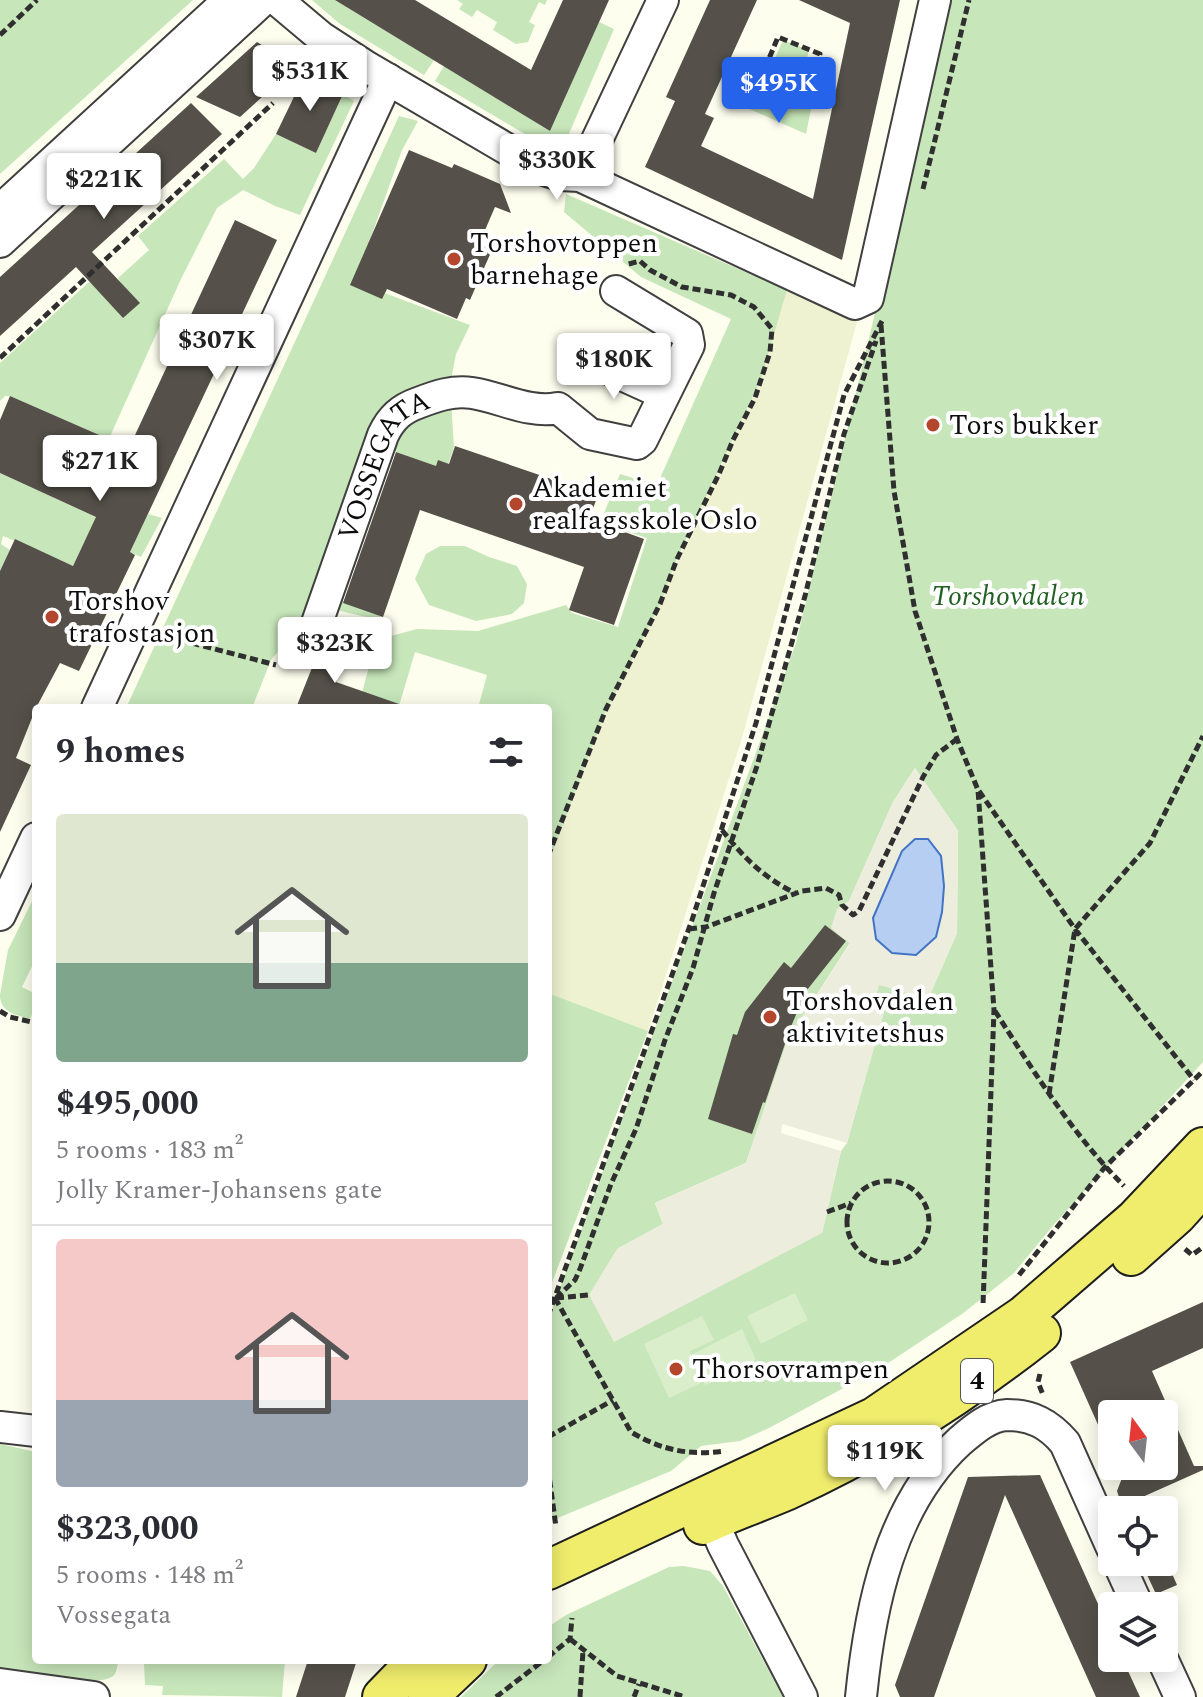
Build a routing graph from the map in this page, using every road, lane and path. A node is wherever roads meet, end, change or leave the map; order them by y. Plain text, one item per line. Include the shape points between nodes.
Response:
1 (37, 0) edge
2 (229, 0) edge
3 (263, 0) edge
4 (277, 0) edge
5 (663, 0) edge
6 (935, 0) edge
7 (969, 0) edge
8 (768, 33) dead end
9 (0, 35) edge
10 (778, 37) junction
11 (753, 67) dead end
12 (763, 73) junction
13 (388, 79) junction
14 (804, 91) junction
15 (814, 95) dead end
16 (273, 103) dead end
17 (580, 176) junction
18 (920, 199) dead end
19 (0, 210) edge
20 (0, 242) edge
21 (615, 279) joint
22 (878, 311) junction
23 (0, 358) edge
24 (587, 359) dead end
25 (664, 394) junction
26 (317, 623) dead end
27 (152, 632) dead end
28 (276, 665) dead end
29 (99, 704) edge
30 (1203, 736) edge
31 (957, 739) junction
32 (978, 790) junction
33 (721, 830) junction
34 (731, 842) junction
35 (552, 846) edge
36 (32, 847) edge
37 (796, 894) junction
38 (0, 915) edge
39 (706, 927) junction
40 (689, 929) junction
41 (1075, 929) junction
42 (994, 1010) junction
43 (0, 1011) edge
44 (32, 1022) edge
45 (1203, 1071) edge
46 (1194, 1080) junction
47 (1049, 1094) junction
48 (1203, 1147) edge
49 (1105, 1167) junction
50 (1203, 1186) edge
51 (1132, 1194) dead end
52 (852, 1203) junction
53 (827, 1212) dead end
54 (1203, 1247) edge
55 (1192, 1255) dead end
56 (1018, 1277) dead end
57 (589, 1295) dead end
58 (555, 1298) junction
59 (994, 1298) dead end
60 (552, 1306) edge
61 (1040, 1369) dead end
62 (613, 1400) junction
63 (1043, 1414) junction
64 (0, 1427) edge
65 (32, 1431) edge
66 (552, 1435) edge
67 (734, 1449) dead end
68 (552, 1498) edge
69 (707, 1509) junction
70 (1098, 1517) edge
71 (556, 1527) dead end
72 (552, 1568) edge
73 (560, 1607) edge
74 (570, 1639) junction
75 (583, 1650) junction
76 (552, 1653) edge
77 (414, 1664) edge
78 (463, 1664) edge
79 (538, 1664) edge
80 (1168, 1672) edge
81 (0, 1684) edge
82 (639, 1684) junction
83 (94, 1697) edge
84 (382, 1697) edge
85 (428, 1697) edge
86 (496, 1697) edge
87 (580, 1697) edge
88 (634, 1697) edge
89 (685, 1697) edge
90 (802, 1697) edge
91 (861, 1697) edge
92 (1180, 1697) edge

1 - 9 path
2 - 19 street
3 - 20 street
4 - 13 street via 321,37
5 - 17 street
6 - 22 street
7 - 18 path
8 - 10 path
10 - 12 path
10 - 14 path via 823,54
11 - 12 path
12 - 14 path
13 - 17 street via 541,169
13 - 29 street
14 - 15 path
16 - 23 path
17 - 22 street
21 - 25 street, VOSSEGATA via 687,334 689,345
21 - 35 path via 640,261 682,287 731,295 754,307 772,329 770,352 755,398 606,709
22 - 31 path via 903,552 915,611
22 - 33 path via 844,395 756,723
22 - 34 path via 805,596
24 - 25 street
25 - 26 street, VOSSEGATA via 637,444 590,434 558,408 527,407 471,392 451,392 396,414 383,435
27 - 28 path
30 - 41 path via 1150,843
31 - 32 path
31 - 37 path via 936,755 923,777 859,911 853,915 839,895 826,888
32 - 41 path
32 - 42 path
33 - 34 path
33 - 40 path
34 - 37 path via 754,867
34 - 39 path
36 - 38 street
37 - 39 path
39 - 40 path
39 - 58 path via 588,1250 575,1280
40 - 58 path
41 - 46 path
41 - 47 path
42 - 47 path
42 - 59 path via 983,1309
43 - 44 path
45 - 46 path
46 - 49 path
47 - 49 path
48 - 69 main road, 4 via 1135,1219 1024,1315 874,1417
49 - 51 path
49 - 56 path
50 - 69 main road, 4 via 1152,1238 975,1382 887,1438 789,1489
52 - 52 path via 877,1183 896,1182 915,1191 927,1207 929,1227 923,1244 905,1261 882,1263 862,1255 850,1238 847,1220
52 - 53 path
54 - 55 path
57 - 58 path
58 - 60 path
58 - 62 path
61 - 63 path
62 - 66 path
62 - 67 path via 631,1432 645,1441 688,1454
63 - 70 street via 1065,1443
63 - 91 street via 996,1416 972,1430 927,1477 906,1510 892,1548 867,1636
64 - 65 street
68 - 71 path
69 - 72 main road, 4
69 - 73 main road, 4 via 563,1587
69 - 90 street
73 - 74 path
74 - 75 path
74 - 76 path
75 - 82 path via 617,1676
75 - 87 path
77 - 84 main road
78 - 85 main road
79 - 86 path
80 - 92 street
81 - 83 street
82 - 88 path
82 - 89 path

